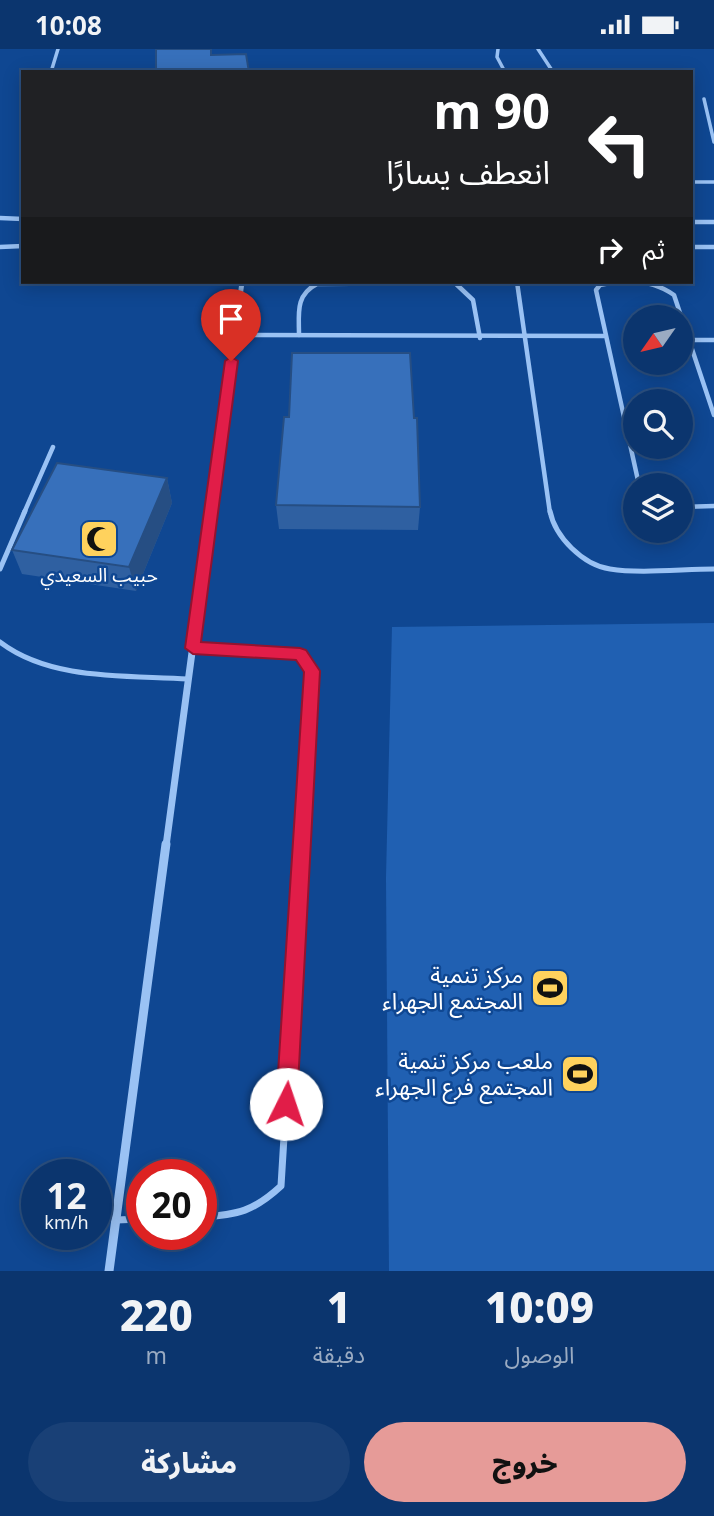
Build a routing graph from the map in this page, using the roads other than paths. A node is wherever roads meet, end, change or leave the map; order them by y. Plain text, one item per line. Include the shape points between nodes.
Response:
1 (58, 49) edge
2 (498, 49) edge
3 (538, 49) edge
4 (52, 70) edge
5 (504, 70) edge
6 (552, 70) edge
7 (704, 99) dead end
8 (714, 142) edge
9 (693, 182) edge
10 (714, 182) edge
11 (0, 218) edge
12 (21, 219) edge
13 (693, 222) edge
14 (714, 222) edge
15 (21, 246) edge
16 (0, 247) edge
17 (693, 247) edge
18 (714, 247) edge
19 (242, 284) edge
20 (317, 284) edge
21 (457, 284) edge
22 (517, 284) edge
23 (627, 284) edge
24 (657, 284) edge
25 (677, 305) edge
26 (235, 335) junction
27 (299, 335) junction
28 (604, 336) junction
29 (480, 338) junction
30 (525, 338) junction
31 (693, 340) edge
32 (714, 340) edge
33 (693, 354) edge
34 (714, 415) edge
35 (53, 447) dead end
36 (636, 473) edge
37 (714, 506) edge
38 (693, 507) edge
39 (0, 569) edge
40 (714, 569) edge
41 (0, 642) edge
42 (193, 648) junction
43 (188, 679) junction
44 (217, 1216) edge
45 (116, 1220) junction
46 (126, 1220) edge
47 (109, 1271) edge

1 - 4 lane
2 - 5 lane
3 - 6 lane
7 - 8 lane
9 - 10 lane
11 - 12 street
13 - 14 street
15 - 16 street
17 - 18 street
19 - 26 street
20 - 27 lane via 305,288 300,296
21 - 29 lane via 474,299
22 - 30 lane
23 - 28 lane via 600,285 596,290
24 - 25 lane via 674,295
26 - 27 lane
26 - 42 street
27 - 29 lane
28 - 30 lane
28 - 36 lane
29 - 30 lane
30 - 40 lane via 556,531 569,546 608,569
31 - 32 lane
33 - 34 lane
35 - 39 lane
37 - 38 lane
41 - 43 lane via 13,654 40,665
42 - 43 street
42 - 44 lane via 300,654 312,671 281,1185 259,1207
43 - 45 street
45 - 46 lane
45 - 47 street

